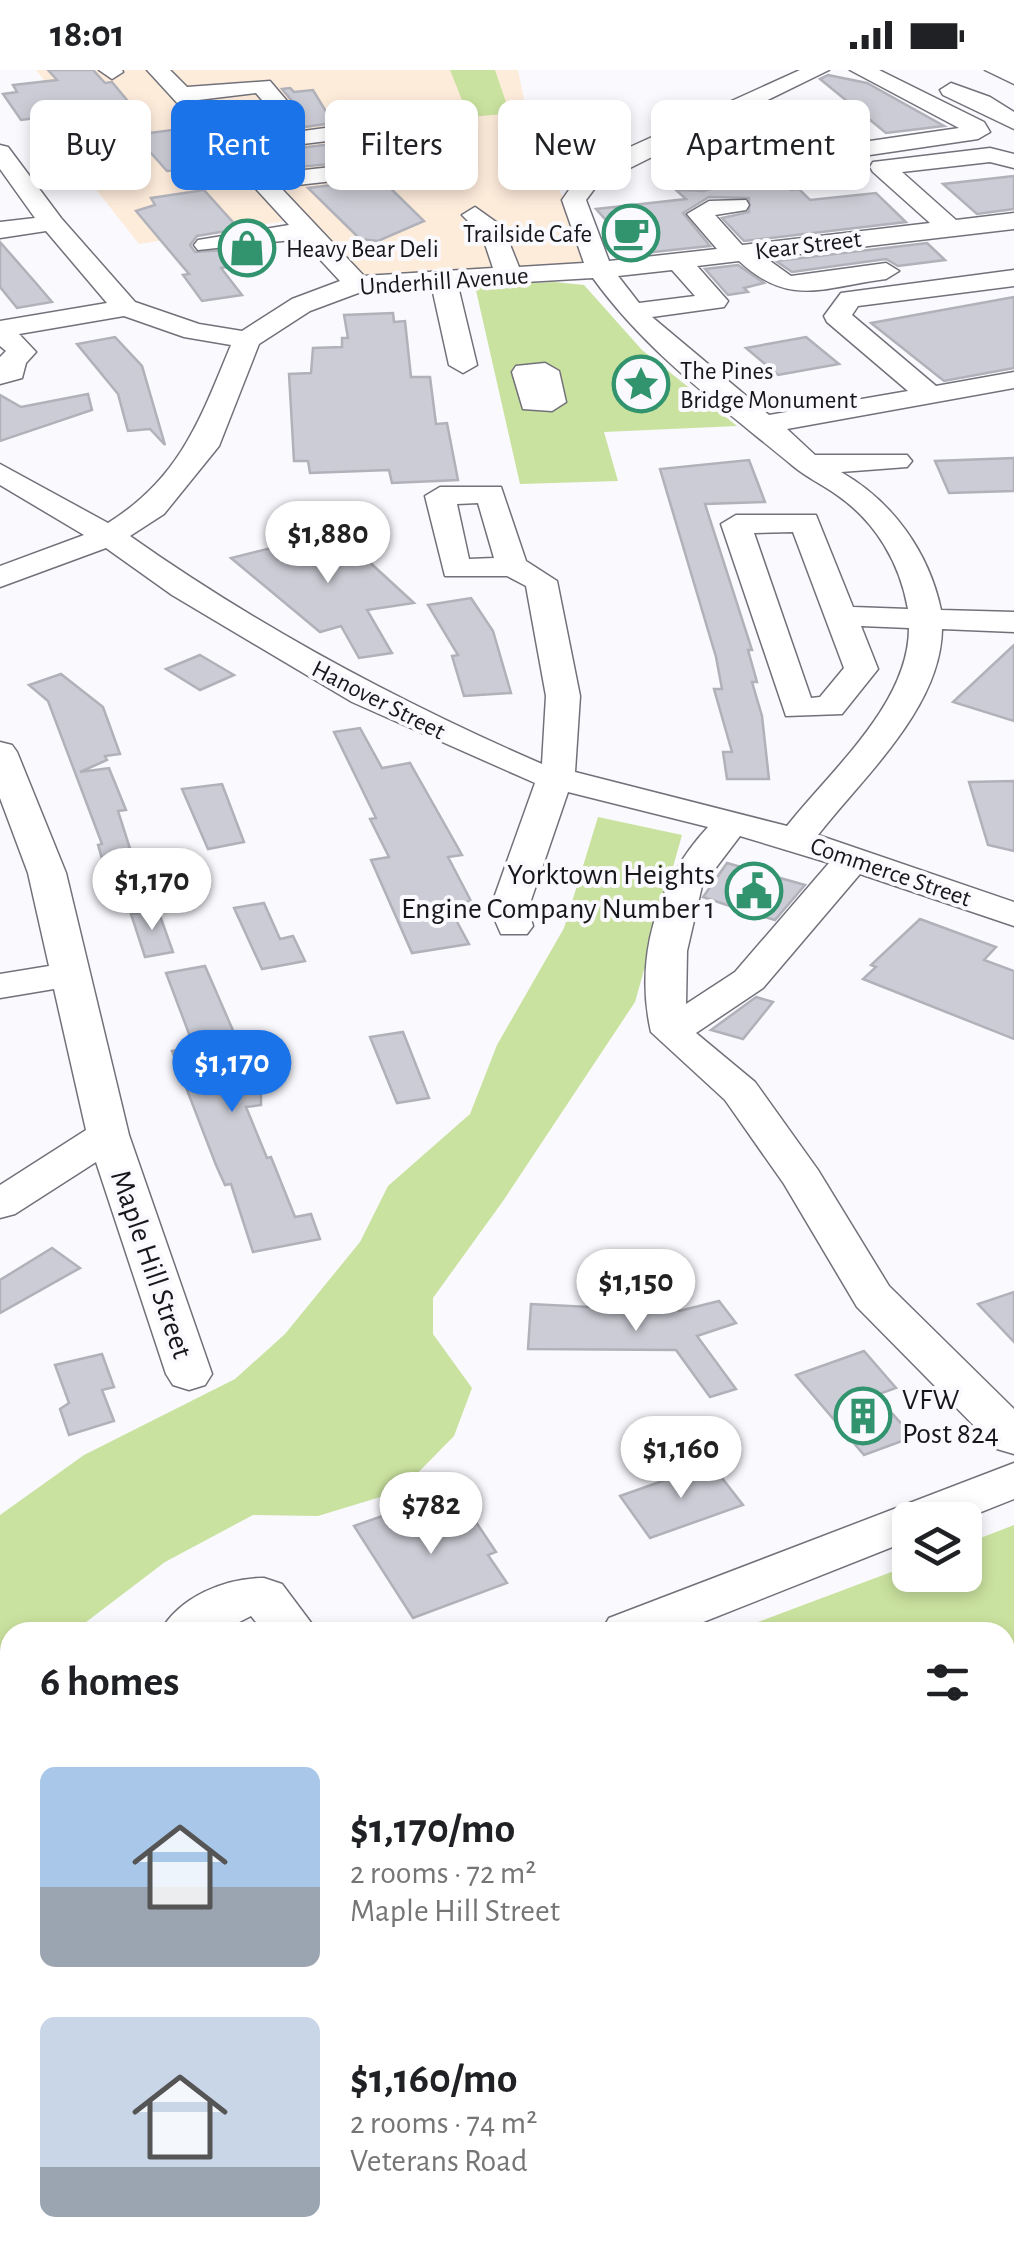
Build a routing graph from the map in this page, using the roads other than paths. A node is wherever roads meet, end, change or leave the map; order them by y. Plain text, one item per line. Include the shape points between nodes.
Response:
1 (158, 70) edge
2 (754, 70) edge
3 (818, 70) edge
4 (860, 70) edge
5 (910, 70) edge
6 (996, 70) edge
7 (1014, 77) edge
8 (794, 81) junction
9 (181, 95) junction
10 (186, 100) edge
11 (274, 100) edge
12 (750, 100) edge
13 (1014, 122) edge
14 (870, 149) edge
15 (0, 152) edge
16 (1014, 162) edge
17 (1014, 174) edge
18 (10, 179) edge
19 (901, 186) junction
20 (278, 190) edge
21 (581, 190) edge
22 (738, 204) dead end
23 (475, 215) dead end
24 (1014, 221) edge
25 (52, 223) junction
26 (762, 226) dead end
27 (949, 227) junction
28 (0, 230) edge
29 (309, 230) junction
30 (867, 237) junction
31 (208, 245) dead end
32 (782, 247) junction
33 (739, 252) junction
34 (685, 270) junction
35 (508, 274) junction
36 (443, 278) junction
37 (1014, 278) edge
38 (358, 284) junction
39 (618, 291) junction
40 (126, 308) junction
41 (0, 330) edge
42 (247, 340) junction
43 (463, 365) dead end
44 (0, 376) edge
45 (1014, 380) edge
46 (930, 395) junction
47 (764, 425) junction
48 (898, 461) dead end
49 (808, 464) junction
50 (0, 474) edge
51 (109, 536) junction
52 (526, 574) dead end
53 (0, 577) edge
54 (840, 616) junction
55 (926, 617) junction
56 (1014, 622) edge
57 (562, 734) junction
58 (484, 750) junction
59 (0, 752) edge
60 (555, 777) junction
61 (731, 823) junction
62 (796, 838) junction
63 (854, 858) junction
64 (1014, 915) edge
65 (514, 926) dead end
66 (73, 974) junction
67 (0, 986) edge
68 (672, 1032) junction
69 (108, 1135) junction
70 (0, 1204) edge
71 (189, 1374) dead end
72 (1014, 1437) edge
73 (1014, 1480) edge
74 (957, 1502) edge
75 (892, 1527) edge
76 (199, 1622) edge
77 (285, 1622) edge
78 (652, 1622) edge

1 - 9 street
2 - 8 street
3 - 8 street
4 - 14 street via 978,132
5 - 13 street
6 - 7 street
8 - 12 street
9 - 10 street
9 - 11 street via 262,86
15 - 18 street
16 - 19 street via 990,155 882,167
17 - 19 street
18 - 25 street
19 - 27 street
20 - 29 street
21 - 39 street via 574,200 591,254
22 - 33 street via 700,214
23 - 35 street via 494,232
24 - 27 street, Kear Street
25 - 28 street
25 - 40 street
26 - 32 street
27 - 30 street, Kear Street
29 - 31 street
29 - 38 street
30 - 32 street, Kear Street
30 - 33 street via 890,268 789,284
32 - 33 street, Kear Street
33 - 34 street, Kear Street
34 - 39 street, Kear Street
34 - 39 street via 715,300
35 - 36 street, Underhill Avenue
35 - 39 street, Underhill Avenue
36 - 38 street, Underhill Avenue
36 - 43 street
37 - 46 street via 850,299 837,316
38 - 42 street, Underhill Avenue via 303,304
39 - 47 street, Commerce Street via 681,360
40 - 41 street
40 - 42 street
41 - 44 street via 22,352 12,360 12,372
42 - 51 street via 204,446 153,508
45 - 46 street
46 - 47 street
47 - 49 street, Commerce Street
48 - 49 street
49 - 55 street, Commerce Street via 854,493 884,523 920,580
50 - 51 street, Hanover Street
51 - 53 street
51 - 58 street, Hanover Street via 364,696
52 - 57 street via 563,696
54 - 54 street via 805,522 736,524 798,709 830,707 862,669
54 - 55 street
55 - 56 street
55 - 62 street, Commerce Street via 921,663 891,718
57 - 58 street via 540,746
57 - 60 street
58 - 60 street, Hanover Street
59 - 66 street, Maple Hill Street via 47,872
60 - 61 street, Hanover Street
60 - 65 street via 510,908
61 - 62 street, Hanover Street
61 - 68 street via 690,872 676,911 667,962
62 - 63 street, Commerce Street
63 - 64 street, Commerce Street
63 - 68 street via 749,980
66 - 67 street
66 - 69 street, Maple Hill Street
68 - 72 street via 740,1091 873,1296
69 - 70 street
69 - 71 street, Maple Hill Street
73 - 74 street
75 - 78 street
76 - 77 street via 245,1595 264,1597

